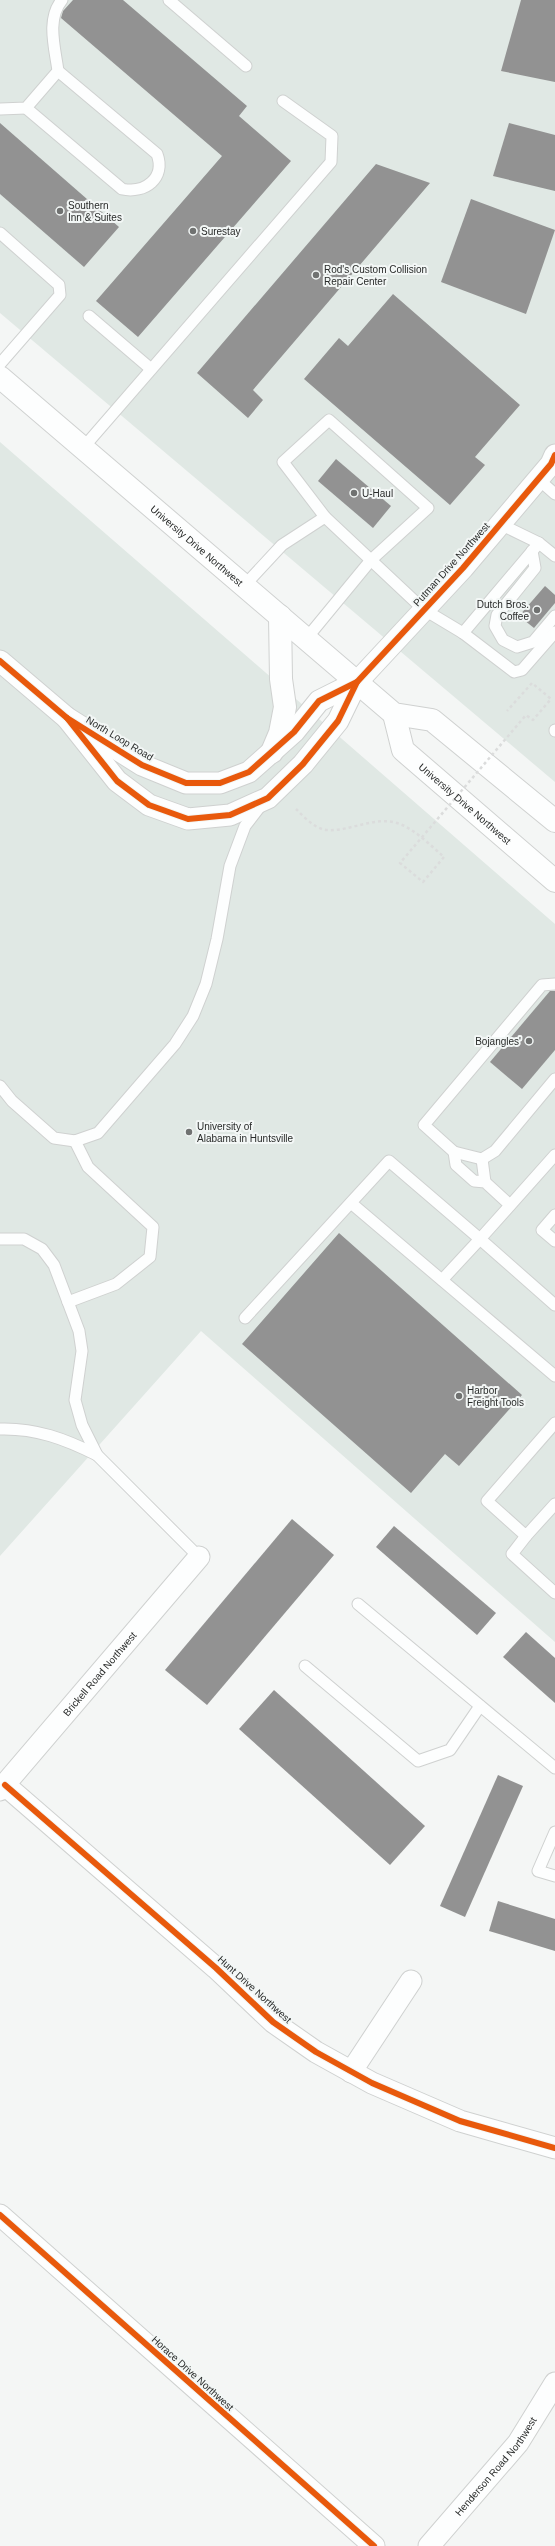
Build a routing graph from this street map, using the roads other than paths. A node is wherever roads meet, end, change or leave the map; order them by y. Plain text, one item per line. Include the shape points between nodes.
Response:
1 (62, 0) edge
2 (169, 0) edge
3 (246, 66) dead end
4 (58, 71) junction
5 (283, 101) dead end
6 (26, 108) junction
7 (0, 109) edge
8 (0, 233) edge
9 (89, 316) dead end
10 (0, 364) edge
11 (151, 369) junction
12 (0, 377) edge
13 (0, 392) edge
14 (83, 448) junction
15 (555, 455) edge
16 (102, 464) junction
17 (538, 479) junction
18 (555, 494) edge
19 (325, 517) junction
20 (500, 524) junction
21 (535, 547) junction
22 (555, 556) edge
23 (371, 560) junction
24 (244, 586) junction
25 (423, 609) junction
26 (280, 616) junction
27 (555, 616) edge
28 (555, 632) edge
29 (463, 633) junction
30 (306, 639) junction
31 (0, 661) edge
32 (357, 682) junction
33 (394, 714) junction
34 (67, 718) junction
35 (272, 752) junction
36 (268, 798) junction
37 (555, 821) edge
38 (555, 881) edge
39 (555, 984) edge
40 (555, 1080) edge
41 (0, 1086) edge
42 (76, 1142) junction
43 (454, 1152) junction
44 (555, 1155) edge
45 (482, 1159) junction
46 (485, 1182) junction
47 (351, 1204) junction
48 (510, 1204) junction
49 (555, 1215) edge
50 (0, 1239) edge
51 (480, 1239) junction
52 (555, 1241) edge
53 (442, 1280) junction
54 (68, 1302) junction
55 (555, 1305) edge
56 (244, 1318) dead end
57 (555, 1376) edge
58 (555, 1422) edge
59 (0, 1429) edge
60 (97, 1455) junction
61 (555, 1504) edge
62 (526, 1536) junction
63 (199, 1557) joint
64 (555, 1593) edge
65 (358, 1604) dead end
66 (305, 1666) dead end
67 (480, 1706) junction
68 (555, 1768) edge
69 (2, 1788) edge
70 (555, 1832) edge
71 (555, 1876) edge
72 (411, 1981) dead end
73 (351, 2072) junction
74 (555, 2148) edge
75 (0, 2215) edge
76 (555, 2383) edge
77 (374, 2546) edge
78 (429, 2546) edge

1 - 4 lane via 55,8 52,21
2 - 3 lane
4 - 6 lane
4 - 6 lane via 157,154 161,164 158,173 143,190 122,189
5 - 11 lane via 332,136 331,162
6 - 7 lane
8 - 10 lane via 59,285 60,295
9 - 11 lane
11 - 14 lane
12 - 14 highway, University Drive Northwest
13 - 16 highway
14 - 16 highway, University Drive Northwest
15 - 17 street, Putman Drive Northwest
16 - 24 highway, University Drive Northwest
17 - 18 lane
17 - 20 street, Putman Drive Northwest
19 - 23 lane
19 - 23 lane via 283,462 329,420 428,508
19 - 24 lane via 282,545
20 - 21 lane
20 - 25 street, Putman Drive Northwest via 463,568
21 - 22 lane
21 - 27 lane via 535,568 497,615 495,626 503,640 517,646 533,642
21 - 29 lane
23 - 25 lane
23 - 30 lane
24 - 26 highway, University Drive Northwest
25 - 29 lane
25 - 32 street, Putman Drive Northwest
26 - 30 highway, University Drive Northwest
26 - 35 highway via 281,679 285,707 280,733
28 - 29 lane via 522,670 514,672
30 - 32 highway, University Drive Northwest
31 - 34 street, North Loop Road
32 - 33 highway, University Drive Northwest
32 - 35 street, North Loop Road via 319,701 294,732
32 - 36 street, North Loop Road via 338,721 303,764
33 - 37 highway via 432,720
33 - 38 highway, University Drive Northwest via 403,750
34 - 35 street, North Loop Road via 142,765 186,783 220,783 249,772
34 - 36 street, North Loop Road via 117,780 149,805 188,818 230,815
36 - 42 lane via 245,826 230,866 208,977 193,1016 175,1044 98,1133
39 - 43 lane via 542,985 424,1125
40 - 45 lane via 495,1151
41 - 42 lane via 12,1101 54,1138
42 - 54 lane via 88,1167 153,1227 150,1256 116,1284
43 - 45 lane
43 - 46 lane via 456,1165 474,1181
44 - 48 lane
45 - 46 lane
46 - 48 lane
47 - 51 lane via 388,1161
47 - 53 lane
47 - 56 lane
48 - 51 lane
49 - 52 lane via 542,1230
50 - 54 lane via 24,1239 42,1249 54,1265
51 - 53 lane
51 - 55 lane
53 - 57 lane
54 - 60 lane via 79,1331 82,1351 75,1400 82,1425
58 - 62 lane via 487,1502
59 - 60 lane via 20,1428 59,1436
60 - 63 lane
61 - 62 lane
62 - 64 lane via 512,1554
63 - 69 street, Brickell Road Northwest
65 - 67 lane
66 - 67 lane via 418,1761 450,1750
67 - 68 lane
69 - 73 street, Hunt Drive Northwest via 216,1968 273,2022 316,2052
70 - 71 lane via 538,1871
72 - 73 street
73 - 74 street, Hunt Drive Northwest via 372,2084 460,2121
75 - 77 street, Horace Drive Northwest
76 - 78 street, Henderson Road Northwest via 518,2443

